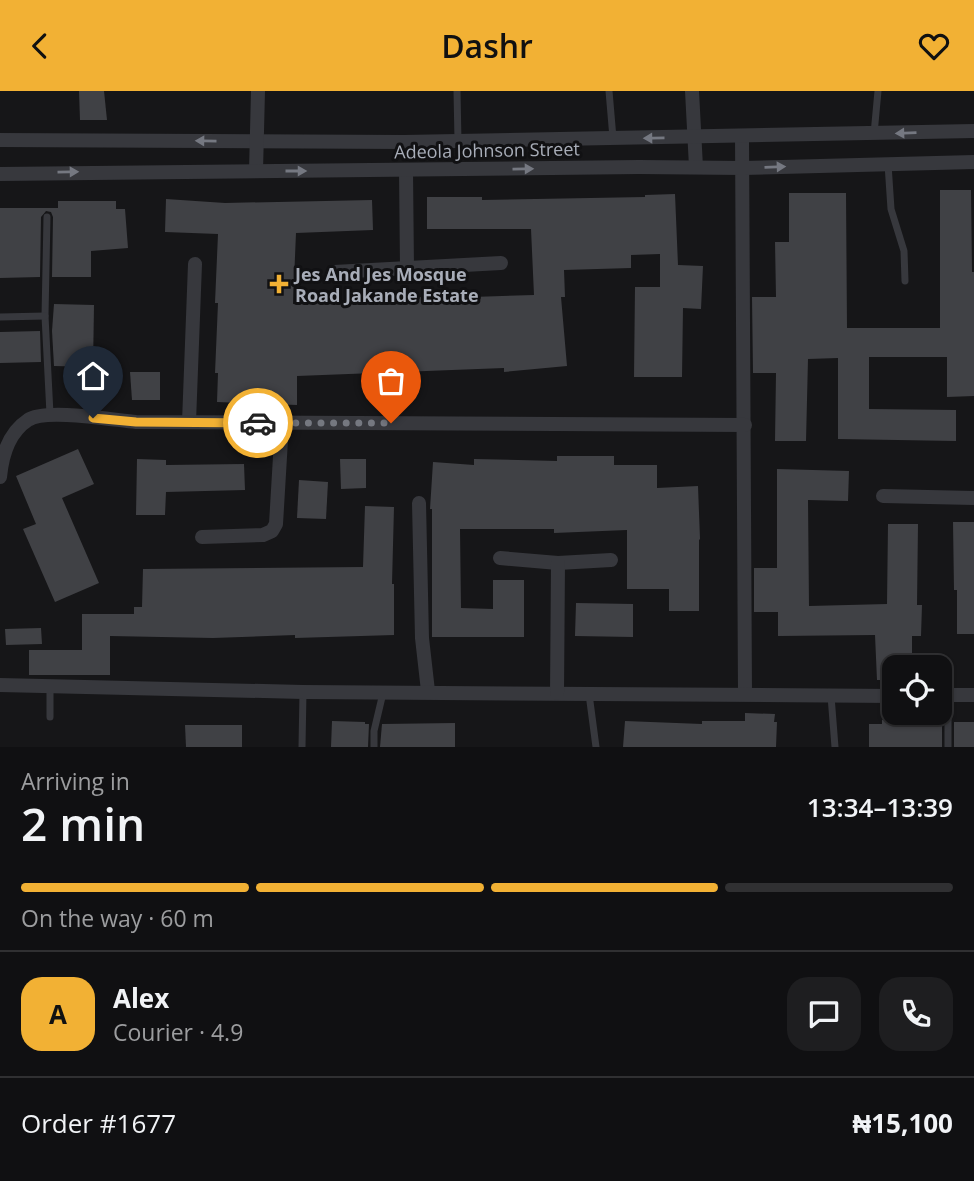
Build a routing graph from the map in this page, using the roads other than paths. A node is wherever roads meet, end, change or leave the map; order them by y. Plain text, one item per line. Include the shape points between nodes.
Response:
1 (258, 91) edge
2 (457, 91) edge
3 (609, 91) edge
4 (692, 91) edge
5 (877, 91) edge
6 (974, 131) edge
7 (874, 134) junction
8 (694, 137) junction
9 (742, 137) junction
10 (613, 138) junction
11 (0, 140) edge
12 (256, 141) junction
13 (458, 141) junction
14 (974, 162) edge
15 (888, 164) junction
16 (696, 167) junction
17 (743, 168) junction
18 (256, 171) junction
19 (406, 171) junction
20 (0, 174) edge
21 (47, 217) dead end
22 (501, 263) dead end
23 (195, 264) dead end
24 (407, 268) junction
25 (334, 272) dead end
26 (905, 281) dead end
27 (45, 316) junction
28 (0, 317) edge
29 (50, 414) junction
30 (189, 422) junction
31 (282, 423) junction
32 (745, 425) junction
33 (0, 477) edge
34 (883, 496) dead end
35 (974, 498) edge
36 (419, 503) dead end
37 (202, 537) dead end
38 (500, 558) dead end
39 (611, 560) dead end
40 (558, 563) junction
41 (0, 684) edge
42 (50, 685) junction
43 (428, 691) junction
44 (303, 692) junction
45 (383, 692) junction
46 (557, 693) junction
47 (589, 693) junction
48 (745, 694) junction
49 (952, 695) edge
50 (974, 695) edge
51 (831, 696) junction
52 (882, 696) edge
53 (50, 717) dead end
54 (946, 725) edge
55 (302, 747) edge
56 (374, 747) edge
57 (596, 747) edge
58 (835, 747) edge
59 (948, 747) edge

1 - 12 street
2 - 13 lane
3 - 10 lane
4 - 8 street
5 - 7 lane
6 -> 7 street, Adeola Johnson Street
7 - 9 street, Adeola Johnson Street
8 - 9 street, Adeola Johnson Street
8 -> 10 street, Adeola Johnson Street
8 - 16 street
9 - 17 street
10 - 13 street, Adeola Johnson Street
12 -> 11 street, Adeola Johnson Street
12 - 13 street, Adeola Johnson Street
12 - 18 street
14 - 15 street, Adeola Johnson Street
17 -> 15 street, Adeola Johnson Street
15 - 26 lane via 891,209 904,251
16 - 17 street, Adeola Johnson Street
19 -> 16 street, Adeola Johnson Street
17 - 32 street
18 -> 19 street, Adeola Johnson Street
20 -> 18 street, Adeola Johnson Street
19 - 24 street
21 - 27 lane
22 - 24 street
23 - 30 street
24 - 25 street
27 - 28 lane
27 - 29 lane
29 - 30 street
29 - 33 street via 29,418 18,429 3,453
30 - 31 street
31 - 32 street
31 - 37 street via 272,531
32 - 48 street
34 - 35 street
36 - 43 street
38 - 40 street
39 - 40 street
40 - 46 street
41 - 42 street
42 - 44 street
42 - 53 lane
43 - 45 street
43 - 46 street
44 - 45 street
44 - 55 lane
45 - 56 lane
46 - 47 street
47 - 48 street
47 - 57 lane
48 - 51 street
49 - 50 street
51 - 52 street
51 - 58 lane
54 - 59 lane

